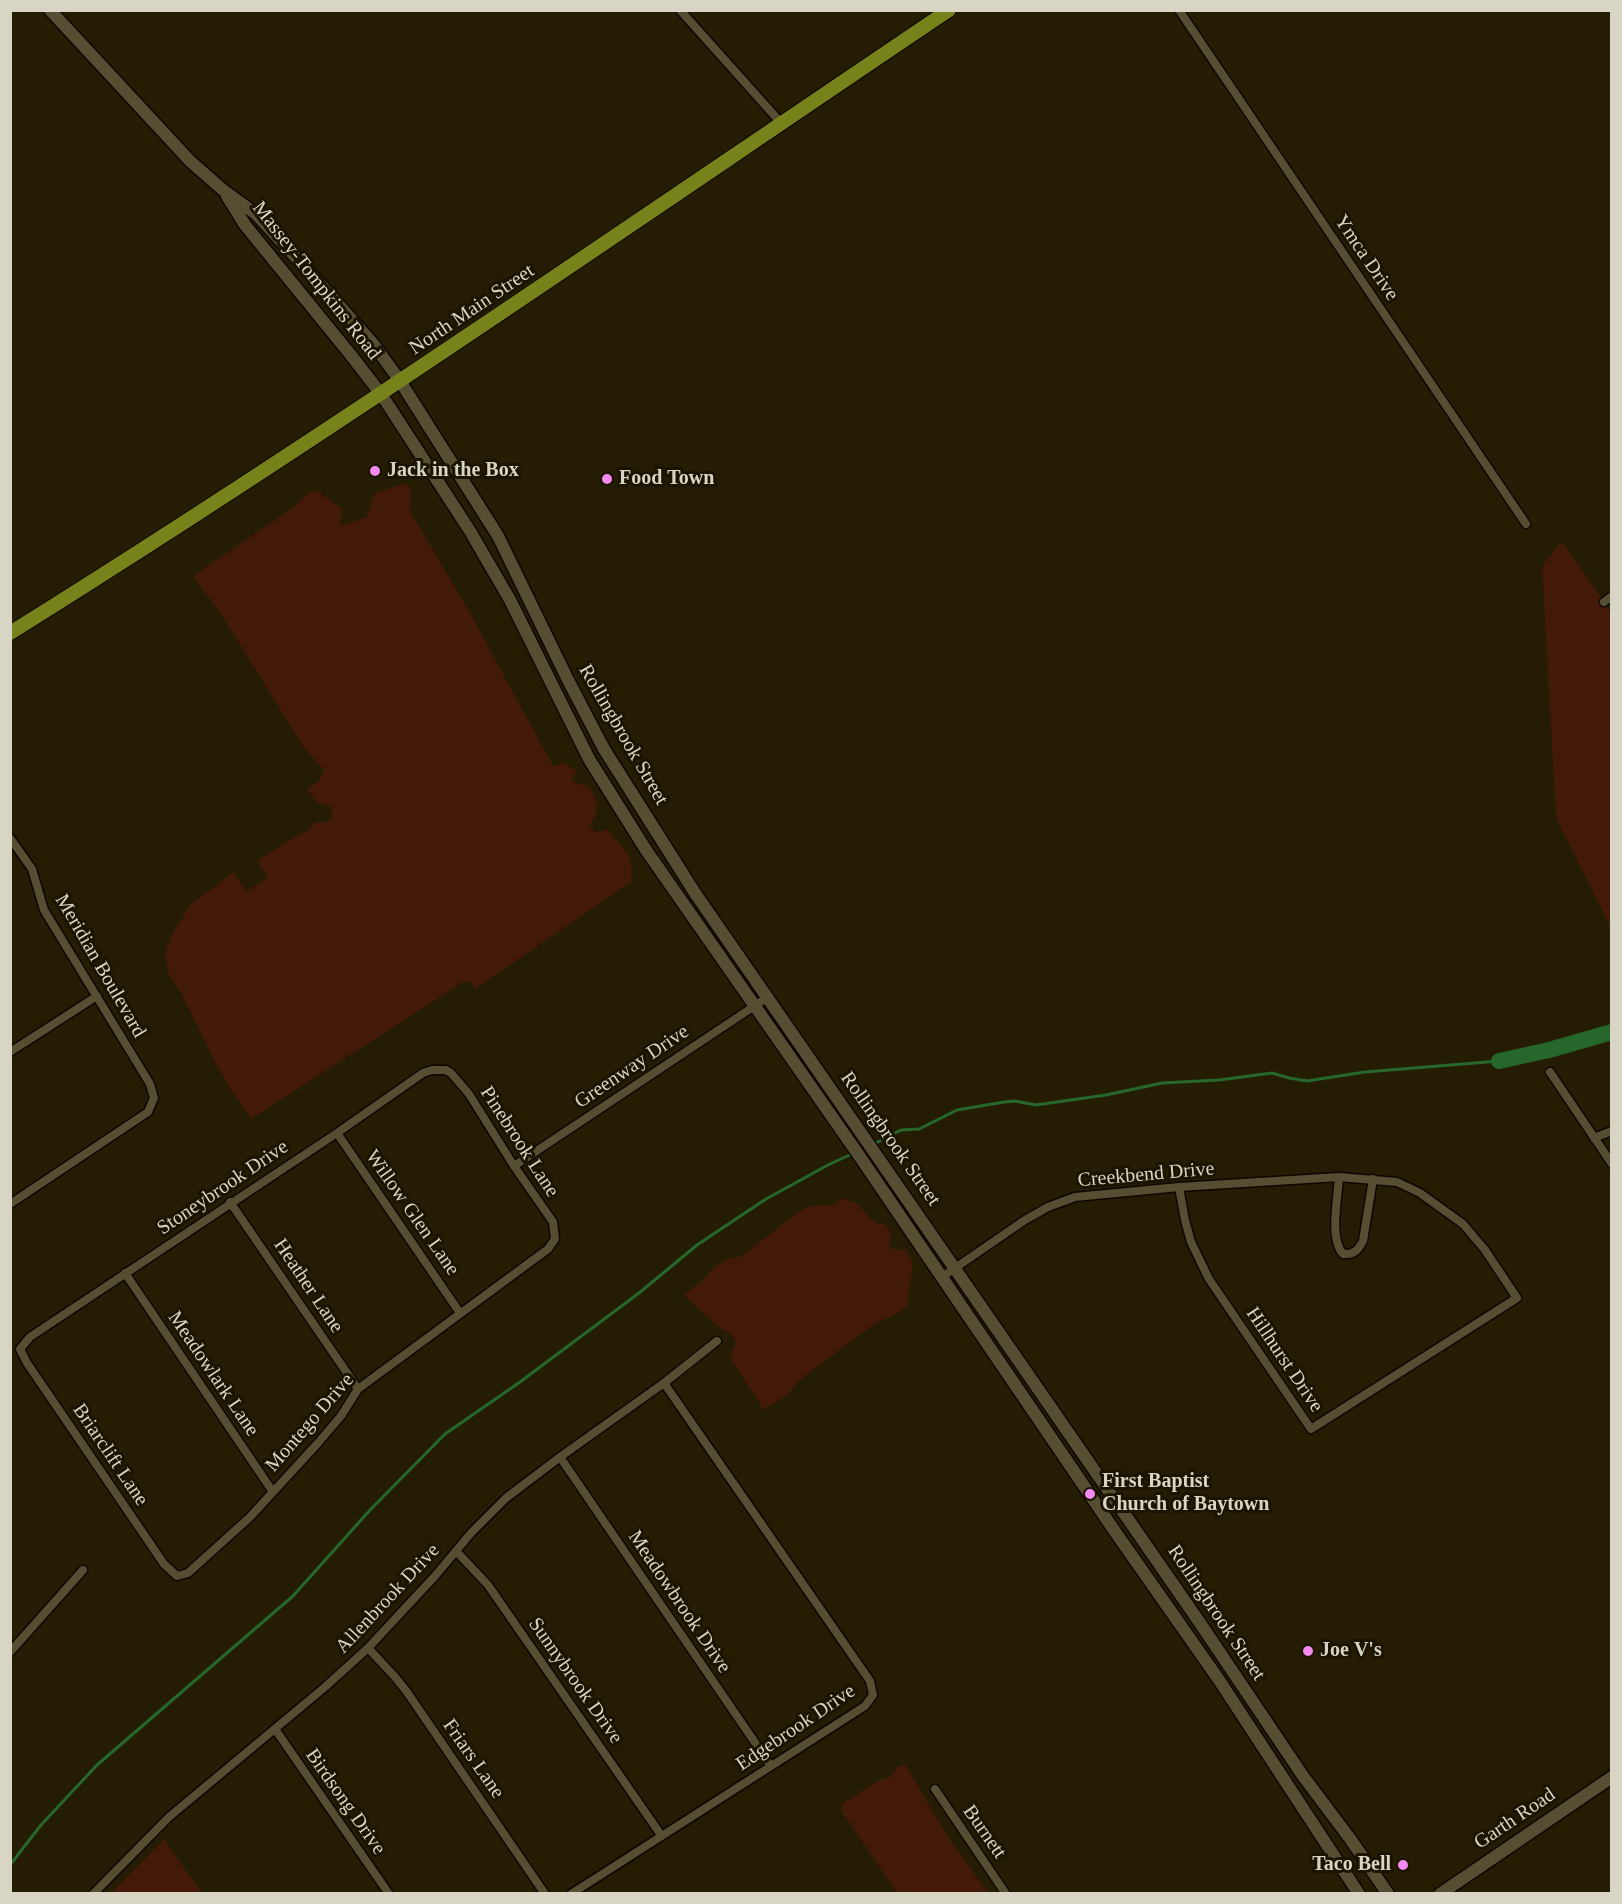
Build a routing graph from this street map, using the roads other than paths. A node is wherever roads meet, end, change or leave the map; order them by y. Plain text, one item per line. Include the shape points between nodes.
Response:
1 (50, 10) edge
2 (680, 10) edge
3 (949, 10) edge
4 (1179, 10) edge
5 (782, 124) junction
6 (223, 190) junction
7 (400, 381) junction
8 (381, 394) junction
9 (1526, 524) dead end
10 (10, 633) edge
11 (10, 838) edge
12 (97, 996) junction
13 (768, 997) junction
14 (755, 1005) junction
15 (10, 1052) edge
16 (1550, 1072) dead end
17 (451, 1073) joint
18 (1611, 1131) edge
19 (337, 1133) junction
20 (1594, 1138) junction
21 (1611, 1164) edge
22 (514, 1166) junction
23 (1339, 1177) junction
24 (1373, 1179) junction
25 (1179, 1187) junction
26 (230, 1202) junction
27 (10, 1204) edge
28 (554, 1231) joint
29 (955, 1268) junction
30 (125, 1273) junction
31 (942, 1277) junction
32 (1516, 1298) joint
33 (460, 1313) junction
34 (717, 1341) dead end
35 (20, 1349) joint
36 (664, 1383) junction
37 (358, 1389) junction
38 (1041, 1395) junction
39 (1028, 1403) junction
40 (560, 1457) junction
41 (273, 1492) junction
42 (1131, 1523) junction
43 (1116, 1533) junction
44 (456, 1551) junction
45 (83, 1570) dead end
46 (177, 1576) joint
47 (368, 1648) junction
48 (10, 1652) edge
49 (275, 1729) junction
50 (771, 1767) junction
51 (1611, 1777) edge
52 (935, 1790) dead end
53 (661, 1835) junction
54 (93, 1893) edge
55 (389, 1893) edge
56 (545, 1893) edge
57 (571, 1893) edge
58 (1006, 1893) edge
59 (1359, 1893) edge
60 (1388, 1893) edge
61 (1440, 1893) edge

1 - 6 main road, Massey-Tompkins Road via 190,160
2 - 5 street
3 - 5 main road, North Main Street
4 - 9 street, Ymca Drive
5 - 7 main road, North Main Street
6 - 7 main road, Massey-Tompkins Road via 256,214 324,287
6 - 8 main road, Massey-Tompkins Road via 245,225
7 - 8 main road, North Main Street
7 - 13 main road, Rollingbrook Street via 498,536 604,749 695,893
8 - 10 main road, North Main Street
8 - 14 main road, Rollingbrook Street via 510,600 589,759 646,850
11 - 12 street, Meridian Boulevard via 32,869 44,910
12 - 15 street
12 - 27 street, Meridian Boulevard via 150,1084 154,1098 148,1112
13 - 14 street, Greenway Drive
13 - 29 main road, Rollingbrook Street
14 - 22 street, Greenway Drive
14 - 31 main road, Rollingbrook Street
16 - 20 street
17 - 19 street, Stoneybrook Drive via 423,1073
17 - 22 street, Pinebrook Lane via 469,1094
18 - 20 street
19 - 26 street, Stoneybrook Drive
19 - 33 street, Willow Glen Lane
20 - 21 street
22 - 28 street, Pinebrook Lane via 553,1222
23 - 24 street, Creekbend Drive
23 - 24 street via 1335,1239 1343,1254 1358,1250 1363,1241
23 - 25 street, Creekbend Drive
24 - 32 street, Creekbend Drive via 1396,1182 1420,1193 1463,1224
25 - 29 street, Creekbend Drive via 1075,1197 1025,1220
25 - 32 street, Hillhurst Drive via 1191,1242 1209,1279 1311,1429
26 - 30 street, Stoneybrook Drive
26 - 37 street, Heather Lane
28 - 33 street, Montego Drive via 555,1239 548,1249
29 - 31 street, Creekbend Drive
29 - 38 main road, Rollingbrook Street
30 - 35 street, Stoneybrook Drive via 30,1337
30 - 41 street, Meadowlark Lane
31 - 39 main road, Rollingbrook Street
33 - 37 street, Montego Drive
34 - 36 street, Allenbrook Drive
35 - 46 street, Briarclift Lane via 164,1564
36 - 40 street, Allenbrook Drive
36 - 50 street, Edgebrook Drive via 870,1681 873,1695 865,1706
37 - 41 street, Montego Drive via 341,1416
38 - 39 main road
38 - 42 main road, Rollingbrook Street
39 - 43 main road, Rollingbrook Street
40 - 44 street, Allenbrook Drive via 506,1498
40 - 50 street, Meadowbrook Drive
41 - 46 street, Montego Drive via 188,1574
42 - 43 main road
42 - 60 main road, Rollingbrook Street via 1303,1776
43 - 59 main road, Rollingbrook Street via 1219,1680
44 - 47 street, Allenbrook Drive
44 - 53 street, Sunnybrook Drive via 488,1585
45 - 48 street
47 - 49 street, Allenbrook Drive
47 - 56 street, Friars Lane via 401,1684
49 - 54 street, Allenbrook Drive via 170,1817
49 - 55 street, Birdsong Drive
50 - 53 street, Edgebrook Drive
51 - 61 main road, Garth Road
52 - 58 street, Burnett
53 - 57 street, Edgebrook Drive

